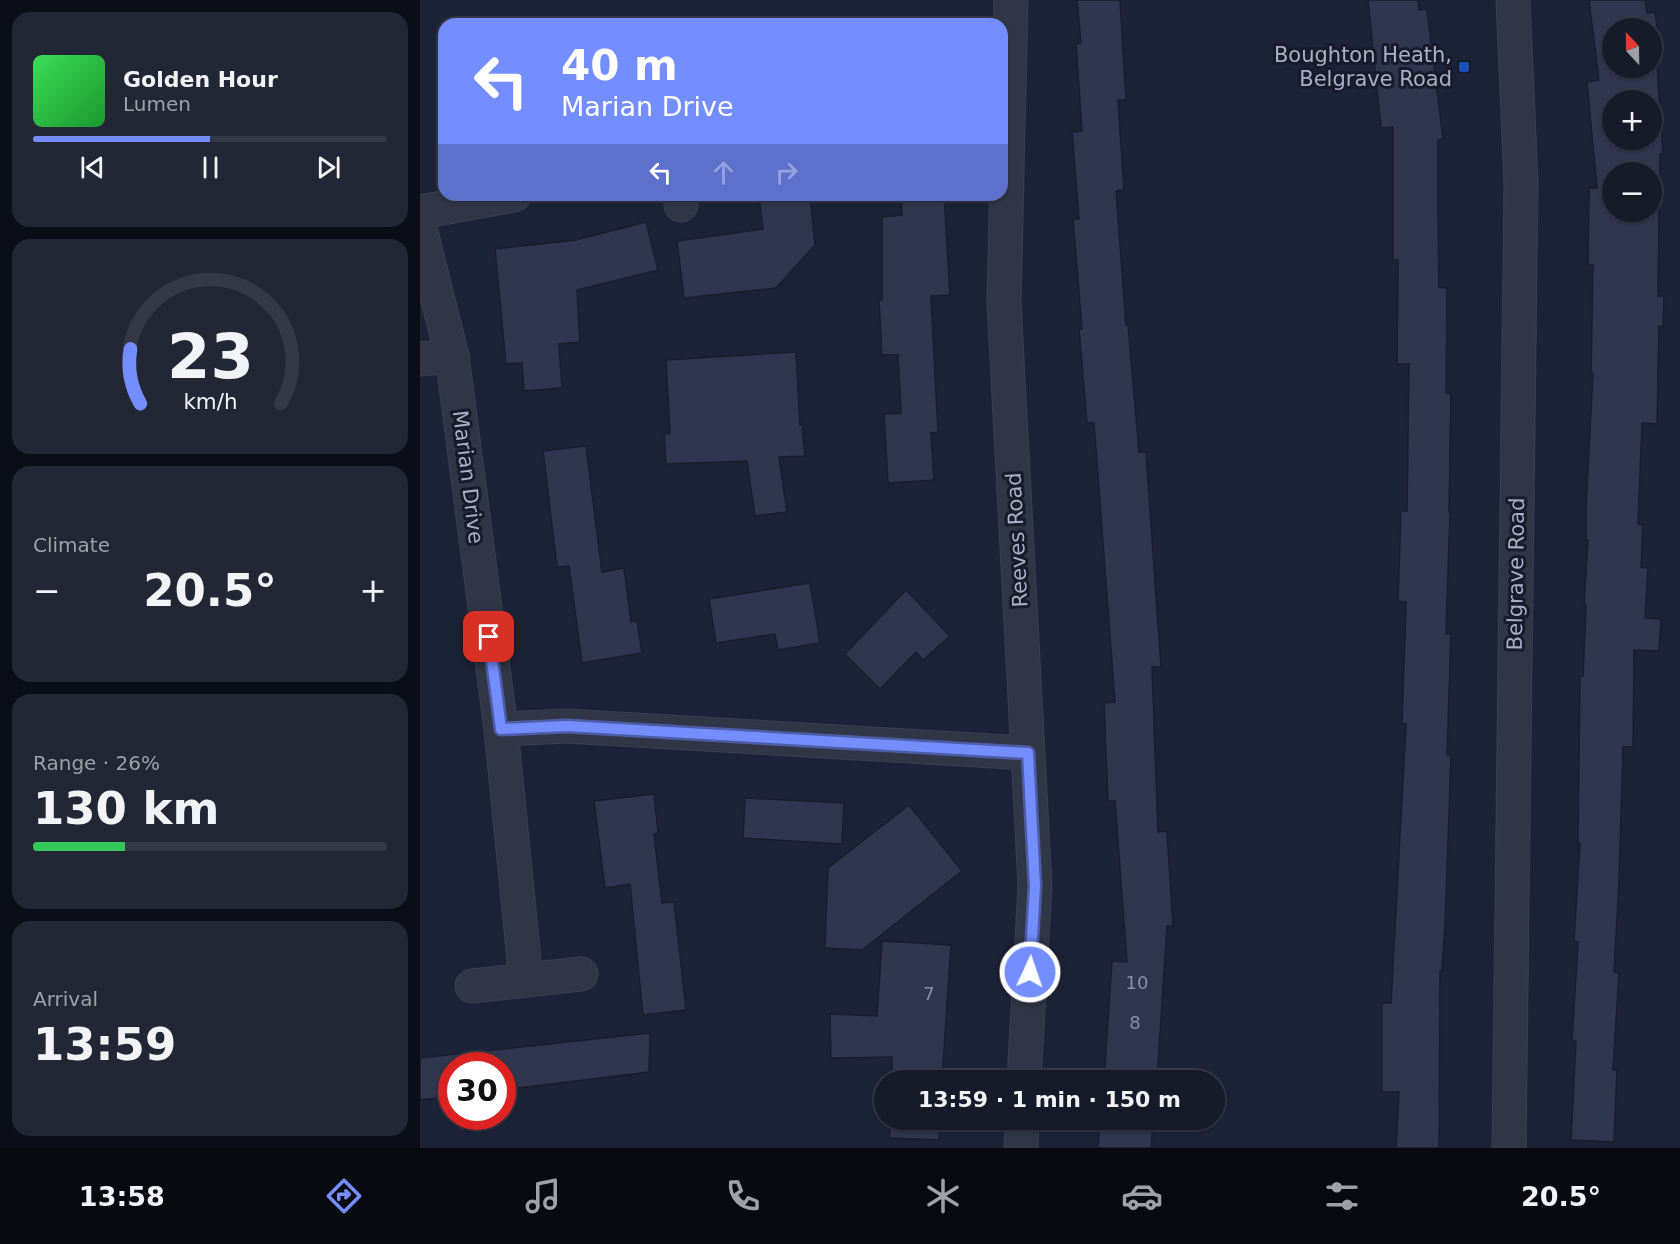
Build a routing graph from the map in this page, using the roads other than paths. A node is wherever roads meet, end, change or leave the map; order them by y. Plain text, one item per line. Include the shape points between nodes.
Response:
1 (1011, 0) edge
2 (1513, 0) edge
3 (1008, 130) edge
4 (480, 201) edge
5 (1006, 201) edge
6 (420, 212) edge
7 (420, 228) edge
8 (453, 356) junction
9 (420, 359) edge
10 (501, 729) junction
11 (1028, 753) junction
12 (581, 974) dead end
13 (525, 980) junction
14 (471, 986) dead end
15 (1025, 1070) edge
16 (1021, 1130) edge
17 (1020, 1148) edge
18 (1509, 1148) edge

1 - 3 street, Reeves Road
2 - 18 street, Belgrave Road via 1521,183
4 - 6 street
5 - 11 street, Reeves Road via 1004,303
7 - 8 street, Marian Drive
8 - 9 street
8 - 10 street, Marian Drive
10 - 11 street via 567,726
10 - 13 street, Marian Drive
11 - 15 street, Reeves Road via 1035,886
12 - 13 street
13 - 14 street
16 - 17 street

